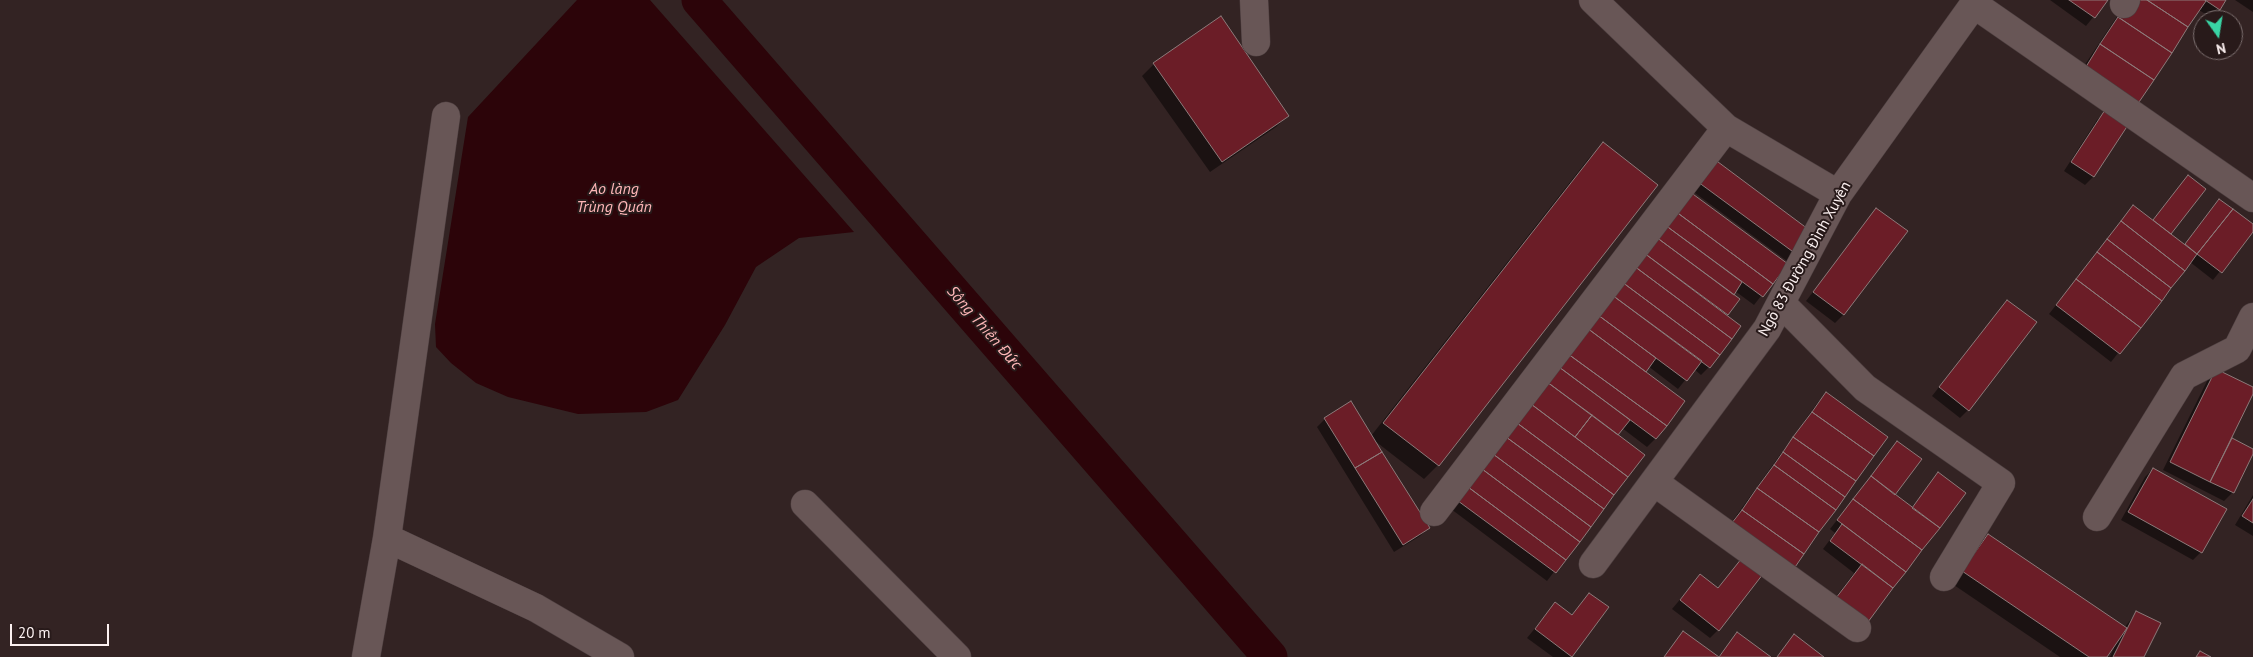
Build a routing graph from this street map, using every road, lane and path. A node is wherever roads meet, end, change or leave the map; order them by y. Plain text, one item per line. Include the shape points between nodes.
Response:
1 (1254, 0) edge
2 (1593, 0) edge
3 (1976, 2) edge
4 (1256, 42) dead end
5 (446, 116) dead end
6 (1726, 128) junction
7 (1838, 194) junction
8 (2253, 198) edge
9 (1781, 303) junction
10 (2253, 317) edge
11 (2245, 353) edge
12 (1654, 482) junction
13 (805, 504) dead end
14 (1434, 512) dead end
15 (2097, 517) dead end
16 (387, 538) junction
17 (1594, 564) dead end
18 (1944, 577) dead end
19 (1857, 628) dead end
20 (366, 657) edge
21 (620, 657) edge
22 (957, 657) edge

1 - 4 street
2 - 6 street
3 - 7 street, Ngõ 83 Đường Đình Xuyên
3 - 8 street
5 - 16 street
6 - 7 street
6 - 14 street
7 - 9 street, Ngõ 83 Đường Đình Xuyên
9 - 12 street, Ngõ 83 Đường Đình Xuyên via 1767,329
9 - 18 street via 1865,388 2001,483
10 - 11 street
11 - 15 street via 2184,376
12 - 17 street, Ngõ 83 Đường Đình Xuyên
12 - 19 street
13 - 22 street
16 - 20 street
16 - 21 street via 536,608

